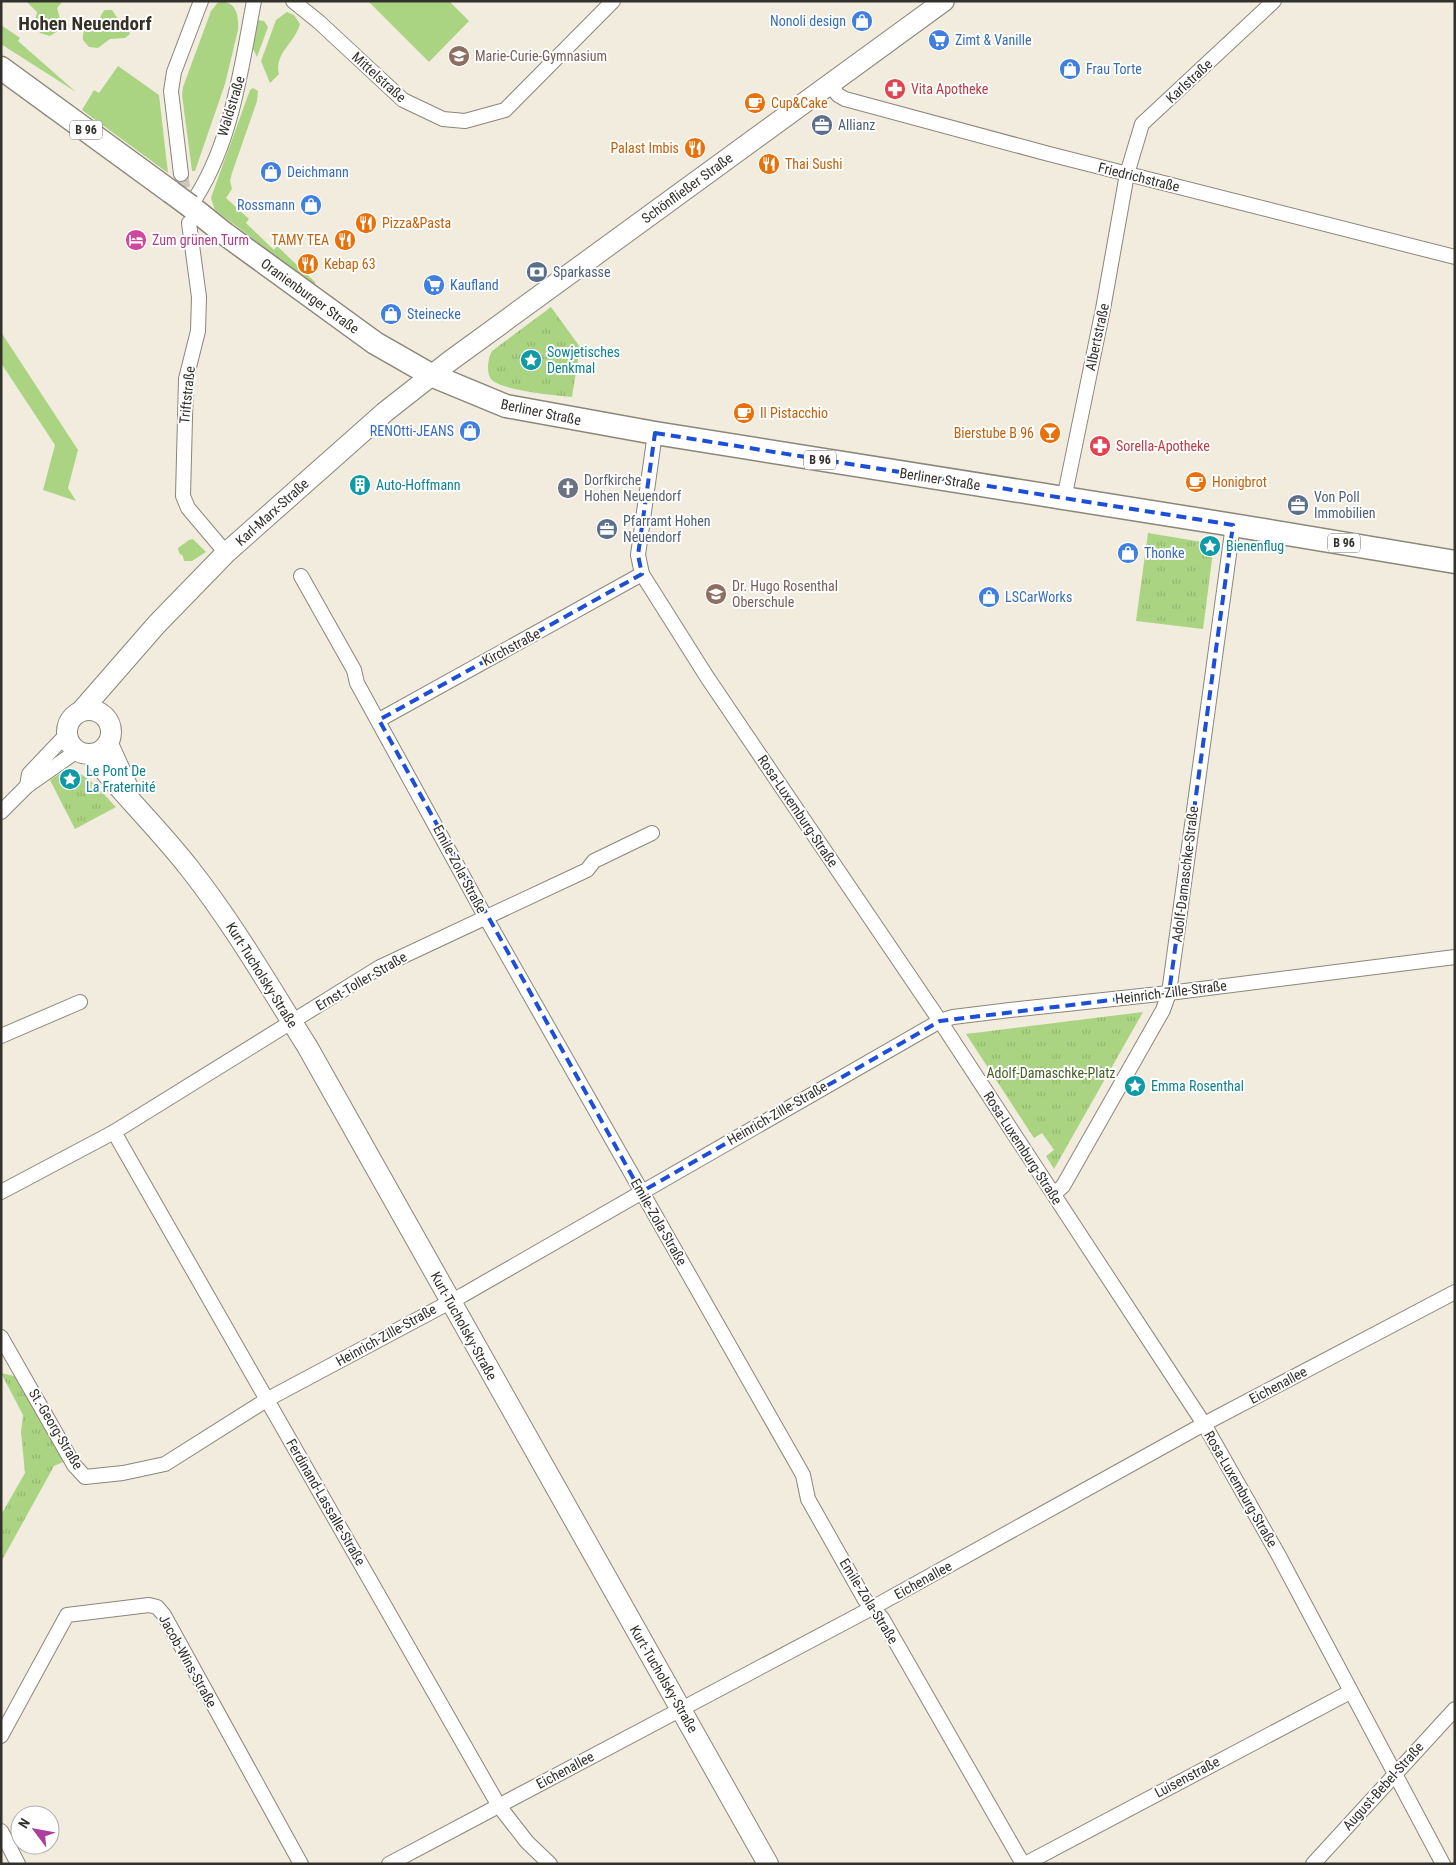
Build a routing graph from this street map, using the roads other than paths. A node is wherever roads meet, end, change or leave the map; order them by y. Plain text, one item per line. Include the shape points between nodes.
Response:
1 (201, 1) edge
2 (254, 1) edge
3 (293, 1) edge
4 (613, 1) edge
5 (944, 1) edge
6 (1274, 1) edge
7 (1, 68) edge
8 (830, 84) junction
9 (1127, 174) junction
10 (176, 183) junction
11 (194, 209) junction
12 (1455, 257) edge
13 (432, 375) junction
14 (655, 433) junction
15 (1064, 499) junction
16 (1233, 525) junction
17 (226, 554) junction
18 (1455, 562) edge
19 (642, 574) junction
20 (301, 576) dead end
21 (125, 661) junction
22 (82, 710) junction
23 (104, 716) junction
24 (379, 720) junction
25 (108, 744) junction
26 (78, 747) junction
27 (27, 786) junction
28 (136, 805) junction
29 (1, 812) edge
30 (652, 833) dead end
31 (486, 918) junction
32 (1455, 956) edge
33 (1169, 993) junction
34 (80, 1002) dead end
35 (291, 1021) junction
36 (940, 1021) junction
37 (1, 1036) edge
38 (114, 1132) junction
39 (1, 1192) edge
40 (641, 1192) junction
41 (1054, 1194) junction
42 (1455, 1292) edge
43 (450, 1301) junction
44 (1, 1337) edge
45 (6, 1358) edge
46 (268, 1399) junction
47 (1204, 1424) junction
48 (165, 1464) joint
49 (872, 1608) junction
50 (1350, 1692) junction
51 (680, 1708) junction
52 (1455, 1709) edge
53 (1, 1736) edge
54 (1394, 1774) junction
55 (499, 1806) junction
56 (1, 1831) edge
57 (18, 1864) edge
58 (301, 1864) edge
59 (389, 1864) edge
60 (550, 1864) edge
61 (768, 1864) edge
62 (1024, 1864) edge
63 (1313, 1864) edge
64 (1443, 1864) edge

1 - 10 street via 174,72 171,91
2 - 11 street, Waldstraße via 236,96
3 - 4 street, Mittelstraße via 403,100 443,119 465,121 505,110
5 - 8 main road, Schönfließer Straße
6 - 9 street, Karlstraße via 1142,124
7 - 10 main road, Oranienburger Straße / B 96
8 - 9 street, Friedrichstraße via 845,99
8 - 13 main road, Schönfließer Straße
9 - 12 street, Friedrichstraße
9 - 15 street, Albertstraße
10 - 11 main road, Oranienburger Straße / B 96, bridge
11 - 13 main road, Oranienburger Straße / B 96 via 346,323 394,355
11 - 17 street, Triftstraße via 198,331 186,379 183,496 188,508
13 - 14 main road, Berliner Straße / B 96 via 506,406
13 - 17 main road, Karl-Marx-Straße
14 - 15 main road, Berliner Straße / B 96
14 - 19 street, Rosa-Luxemburg-Straße via 638,555
15 - 16 main road, Berliner Straße / B 96
16 - 18 main road, Berliner Straße / B 96
16 - 33 street, Adolf-Damaschke-Straße
17 - 21 main road, Karl-Marx-Straße
19 - 24 street, Kirchstraße
19 - 36 street, Rosa-Luxemburg-Straße via 707,677
20 - 24 street, Emile-Zola-Straße
21 - 22 main road, Karl-Marx-Straße
21 - 23 main road, Karl-Marx-Straße
22 - 23 main road via 98,711
22 - 26 main road, Karl-Marx-Straße via 72,717 66,729
23 - 25 main road via 111,729
24 - 31 street, Emile-Zola-Straße
25 - 26 main road, Karl-Marx-Straße via 103,749
25 - 28 main road, Kurt-Tucholsky-Straße
26 - 27 street, Karl-Marx-Straße
26 - 27 street, Karl-Marx-Straße via 30,774
26 - 28 main road, Kurt-Tucholsky-Straße
27 - 29 street, Karl-Marx-Straße
28 - 35 main road, Kurt-Tucholsky-Straße via 224,913
30 - 31 street, Ernst-Toller-Straße via 594,861 587,870
31 - 35 street, Ernst-Toller-Straße via 380,967
31 - 40 street, Emile-Zola-Straße
32 - 33 street, Heinrich-Zille-Straße
33 - 36 street, Heinrich-Zille-Straße
33 - 41 street, Adolf-Damaschke-Straße via 1163,1010 1063,1186
34 - 37 street
35 - 38 street, Ernst-Toller-Straße
35 - 43 main road, Kurt-Tucholsky-Straße
36 - 40 street, Heinrich-Zille-Straße
36 - 41 street, Rosa-Luxemburg-Straße
38 - 39 street, Ernst-Toller-Straße
38 - 46 street, Ferdinand-Lassalle-Straße
40 - 43 street, Heinrich-Zille-Straße
40 - 49 street, Emile-Zola-Straße via 803,1475 808,1498
41 - 47 street, Rosa-Luxemburg-Straße
42 - 47 street, Eichenallee
43 - 46 street, Heinrich-Zille-Straße
43 - 51 main road, Kurt-Tucholsky-Straße
44 - 45 street, St.-Georg-Straße
45 - 48 street, St.-Georg-Straße via 74,1465 85,1477
46 - 48 street, Heinrich-Zille-Straße
46 - 55 street, Ferdinand-Lassalle-Straße
47 - 49 street, Eichenallee
47 - 50 street, Rosa-Luxemburg-Straße via 1279,1556
49 - 51 street, Eichenallee
49 - 62 street, Emile-Zola-Straße via 882,1618
50 - 54 street, Rosa-Luxemburg-Straße
50 - 62 street, Luisenstraße
51 - 55 street, Eichenallee
51 - 61 main road, Kurt-Tucholsky-Straße
52 - 54 street, August-Bebel-Straße
53 - 58 street, Jacob-Wins-Straße via 67,1615 149,1605 158,1607
54 - 63 street, August-Bebel-Straße
54 - 64 street, Rosa-Luxemburg-Straße
55 - 59 street, Eichenallee
55 - 60 street, Ferdinand-Lassalle-Straße via 527,1842
56 - 57 street

